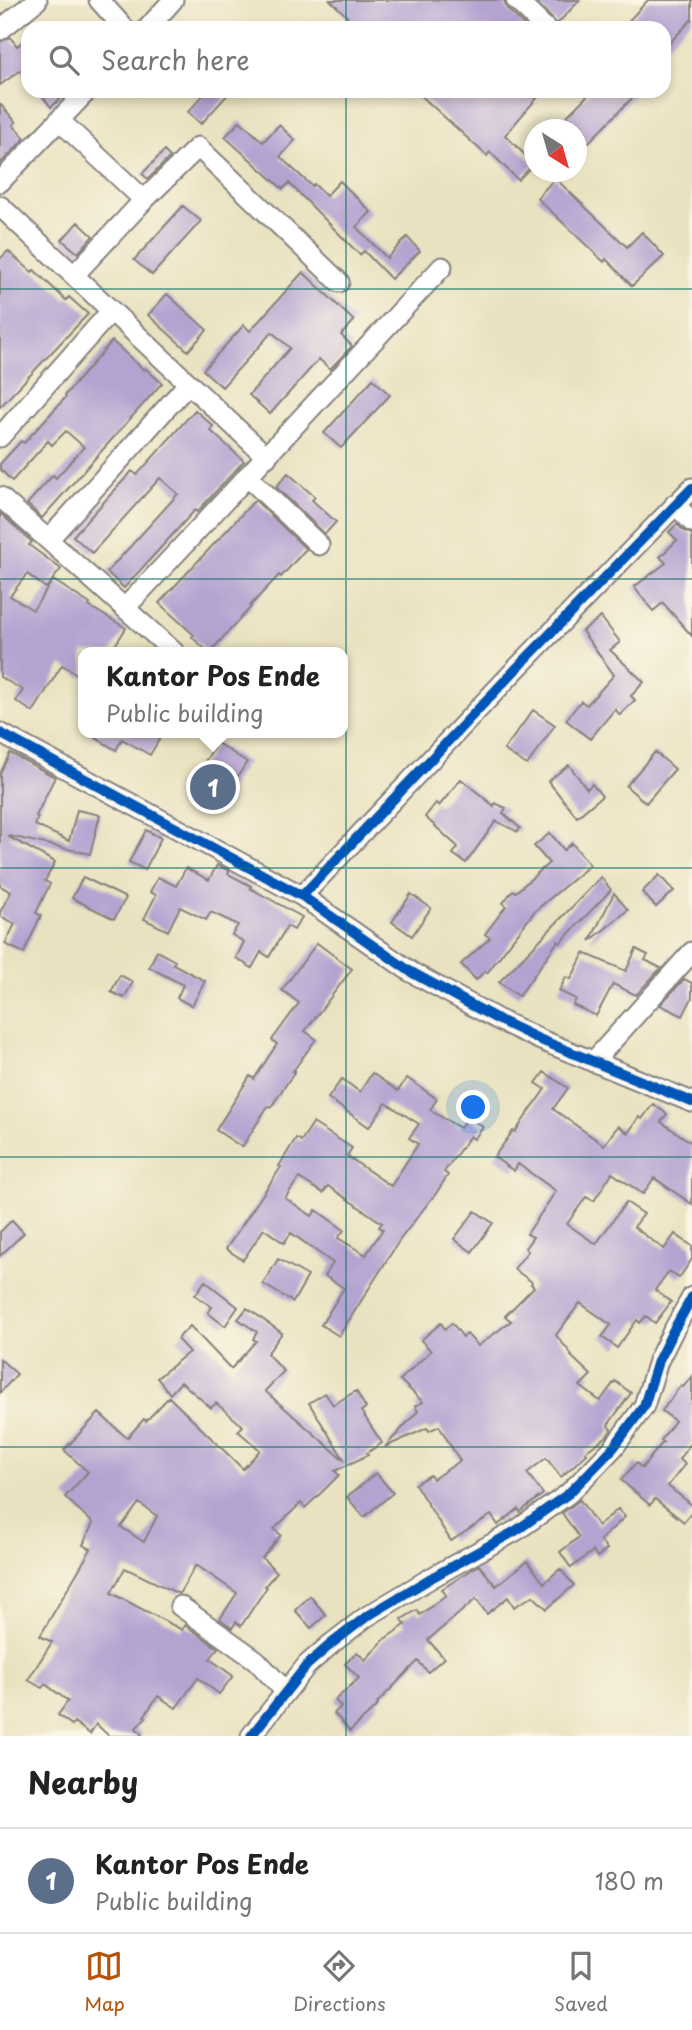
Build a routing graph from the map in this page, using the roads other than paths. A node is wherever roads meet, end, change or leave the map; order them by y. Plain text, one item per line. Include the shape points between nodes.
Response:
1 (37, 0) edge
2 (99, 0) edge
3 (173, 0) edge
4 (516, 0) edge
5 (118, 21) edge
6 (154, 21) edge
7 (538, 21) edge
8 (0, 30) edge
9 (80, 98) edge
10 (60, 120) junction
11 (0, 182) edge
12 (144, 200) junction
13 (0, 206) edge
14 (442, 267) dead end
15 (75, 275) junction
16 (339, 282) dead end
17 (111, 311) junction
18 (188, 384) junction
19 (0, 437) edge
20 (267, 457) junction
21 (247, 476) junction
22 (692, 488) edge
23 (0, 497) edge
24 (675, 504) junction
25 (692, 522) edge
26 (49, 539) junction
27 (319, 545) dead end
28 (125, 608) junction
29 (168, 647) edge
30 (0, 733) edge
31 (302, 896) junction
32 (692, 951) edge
33 (593, 1062) junction
34 (692, 1102) edge
35 (692, 1297) edge
36 (180, 1606) dead end
37 (286, 1692) junction
38 (251, 1736) edge

1 - 8 street
2 - 5 street
3 - 6 street
4 - 7 street
9 - 10 street
10 - 11 street
10 - 12 street
12 - 15 street
12 - 16 street via 198,148
13 - 15 street
14 - 20 street
15 - 17 street
17 - 18 street
17 - 19 street
18 - 20 street
18 - 26 street
20 - 21 street
21 - 27 street
21 - 28 street
22 - 24 street
23 - 26 street
24 - 25 street
24 - 31 street
26 - 28 street
28 - 29 street
30 - 31 street
31 - 33 street via 411,972 499,1020
32 - 33 street
33 - 34 street
35 - 37 street via 658,1361 645,1406 582,1480 517,1530 366,1617 307,1665
36 - 37 street via 256,1660
37 - 38 street

